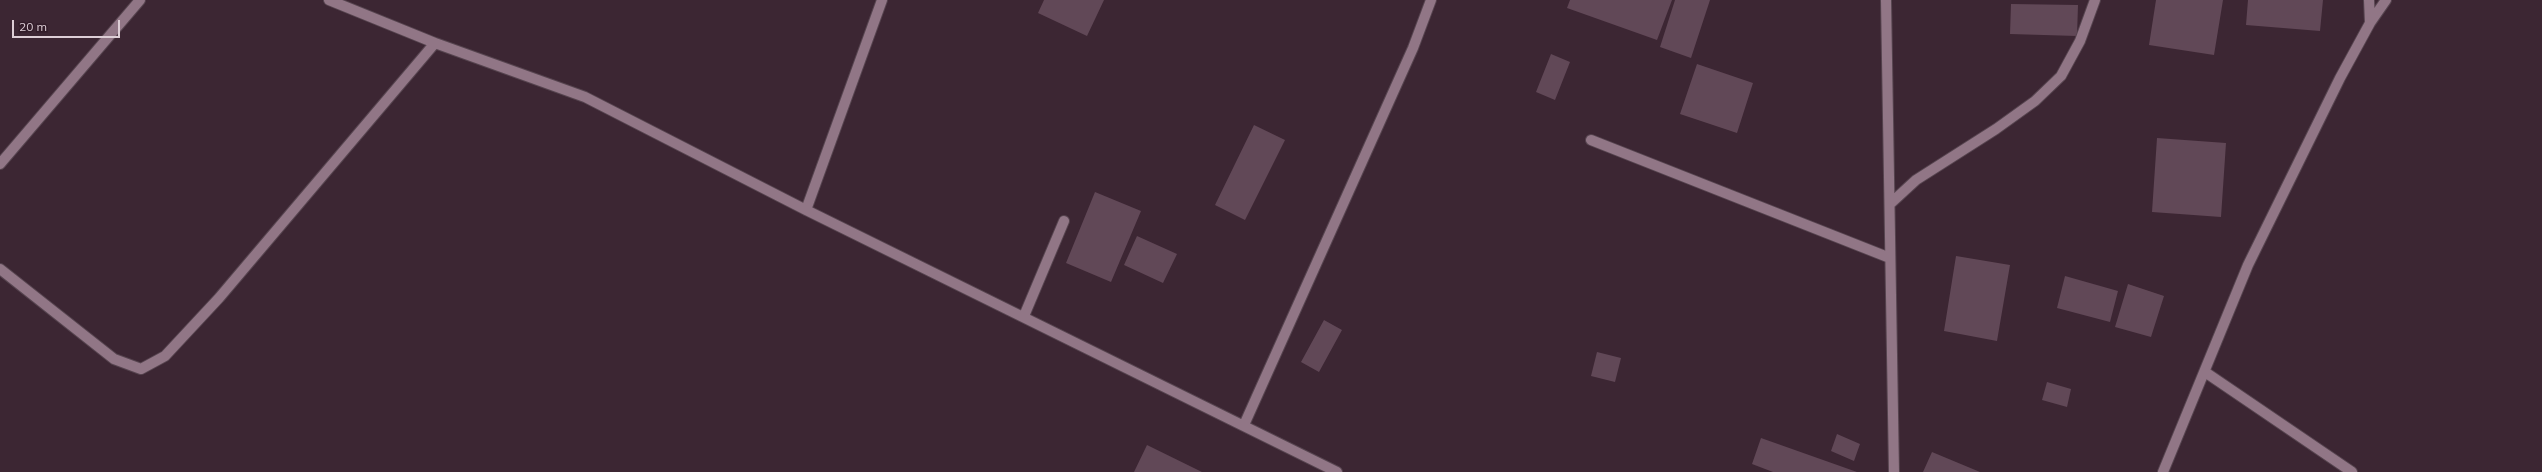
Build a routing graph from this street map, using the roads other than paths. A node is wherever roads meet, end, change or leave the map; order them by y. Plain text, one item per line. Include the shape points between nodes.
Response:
1 (140, 0) edge
2 (329, 0) edge
3 (882, 0) edge
4 (1431, 0) edge
5 (1886, 0) edge
6 (2095, 0) edge
7 (2369, 0) edge
8 (2386, 0) edge
9 (2370, 23) junction
10 (435, 43) junction
11 (1591, 140) dead end
12 (0, 164) edge
13 (1891, 203) junction
14 (806, 210) junction
15 (1064, 221) dead end
16 (1890, 258) junction
17 (0, 269) edge
18 (1024, 316) junction
19 (2205, 372) junction
20 (1244, 425) junction
21 (1337, 472) edge
22 (1894, 472) edge
23 (2163, 472) edge
24 (2352, 472) edge

1 - 12 street
2 - 10 street
3 - 14 street
4 - 20 street
5 - 13 street
6 - 13 street via 2080,41 2062,76 1996,129 1916,180
7 - 9 street
8 - 9 street
9 - 19 street via 2248,265
10 - 14 street via 585,97
10 - 17 street via 219,298 165,356 141,370 114,360
11 - 16 street
13 - 16 street
14 - 18 street
15 - 18 street
16 - 22 street
18 - 20 street
19 - 23 street
19 - 24 street
20 - 21 street

